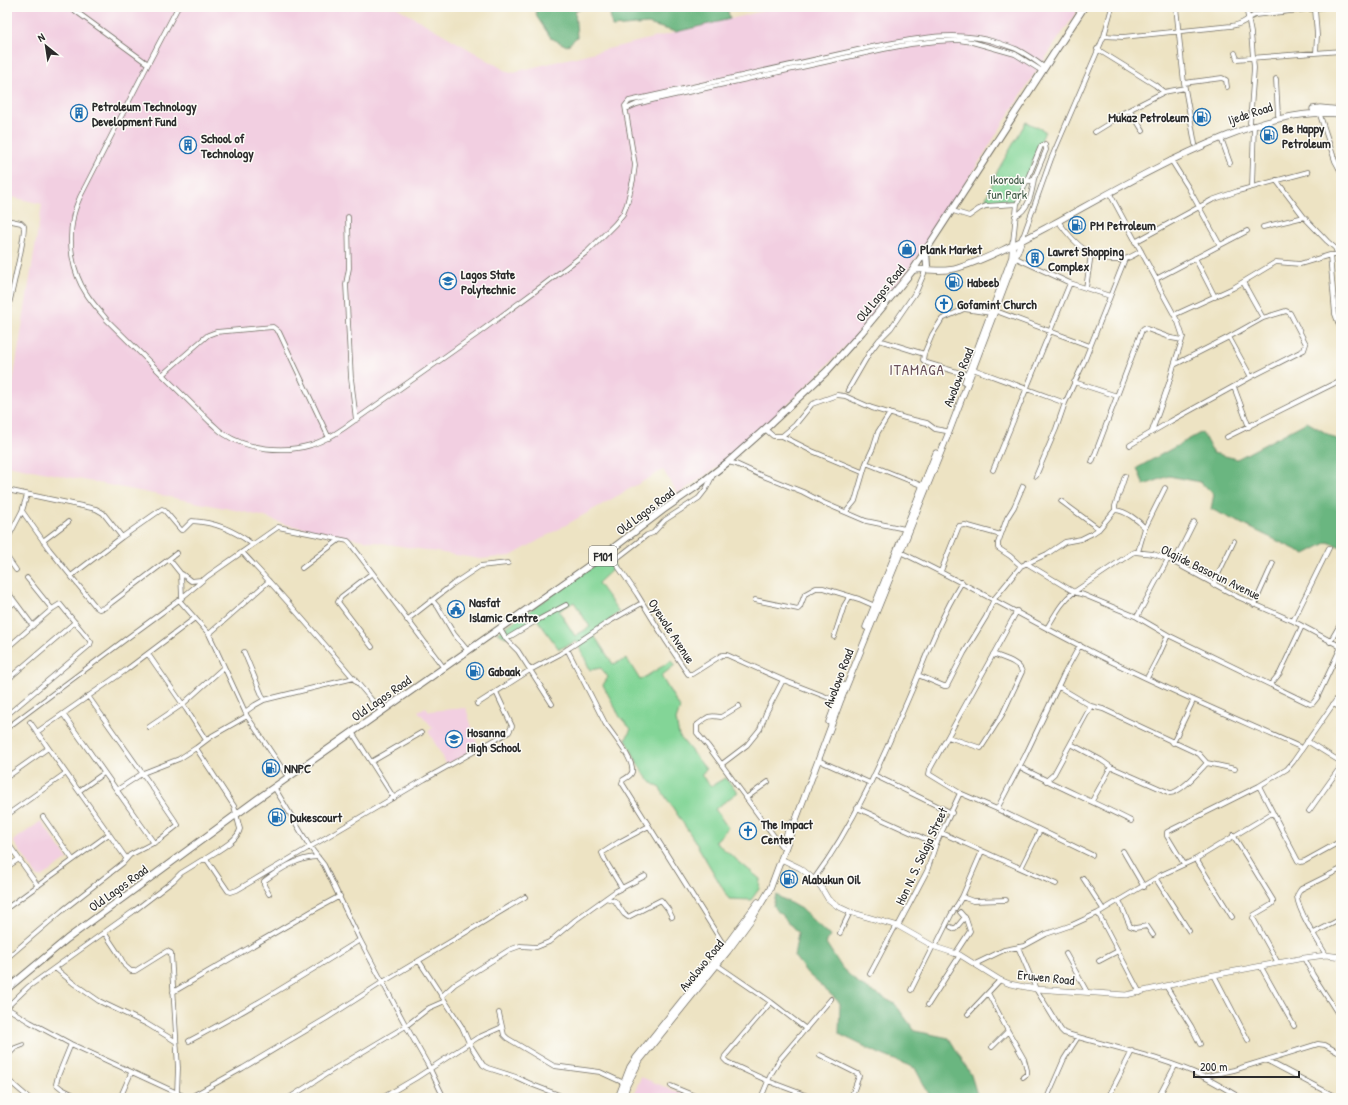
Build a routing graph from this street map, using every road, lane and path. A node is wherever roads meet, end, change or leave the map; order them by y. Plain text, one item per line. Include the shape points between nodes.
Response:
1 (70, 7) edge
2 (178, 7) edge
3 (1084, 7) edge
4 (1112, 7) edge
5 (1176, 7) edge
6 (1246, 7) edge
7 (1326, 7) edge
8 (1315, 9) junction
9 (1249, 18) junction
10 (1179, 31) junction
11 (1104, 36) junction
12 (1097, 49) junction
13 (1341, 51) edge
14 (1235, 53) dead end
15 (1316, 53) junction
16 (1253, 58) junction
17 (148, 64) junction
18 (1043, 69) junction
19 (1276, 79) dead end
20 (1184, 83) junction
21 (1227, 87) dead end
22 (1185, 88) junction
23 (1164, 92) junction
24 (1130, 110) junction
25 (1341, 110) edge
26 (1319, 112) junction
27 (1341, 114) edge
28 (1278, 115) junction
29 (1252, 124) junction
30 (1143, 131) dead end
31 (1095, 132) dead end
32 (1221, 138) junction
33 (1195, 144) junction
34 (1171, 160) junction
35 (1230, 164) dead end
36 (1149, 170) junction
37 (1308, 172) dead end
38 (1341, 172) edge
39 (1034, 179) junction
40 (1276, 180) junction
41 (1026, 181) junction
42 (1252, 187) junction
43 (1110, 194) junction
44 (1017, 204) junction
45 (1199, 207) junction
46 (953, 210) junction
47 (1015, 216) junction
48 (348, 217) dead end
49 (1304, 217) junction
50 (7, 220) edge
51 (1058, 221) junction
52 (1264, 227) dead end
53 (1247, 231) dead end
54 (1022, 239) junction
55 (1136, 242) junction
56 (1013, 243) junction
57 (1220, 245) junction
58 (1141, 251) junction
59 (926, 252) junction
60 (1091, 254) junction
61 (1330, 255) junction
62 (1339, 255) edge
63 (1016, 258) junction
64 (1195, 258) junction
65 (1125, 259) junction
66 (918, 263) junction
67 (926, 267) junction
68 (913, 270) junction
69 (1156, 279) junction
70 (1243, 282) junction
71 (1070, 283) junction
72 (1086, 288) junction
73 (1110, 296) junction
74 (1215, 297) junction
75 (7, 312) edge
76 (993, 312) junction
77 (1174, 315) junction
78 (1263, 318) junction
79 (1341, 330) edge
80 (1049, 331) junction
81 (1229, 337) junction
82 (879, 340) junction
83 (1182, 340) junction
84 (1090, 346) junction
85 (924, 354) junction
86 (1174, 365) junction
87 (973, 369) junction
88 (162, 375) junction
89 (967, 375) junction
90 (1251, 377) junction
91 (1341, 380) edge
92 (1074, 382) junction
93 (1234, 387) junction
94 (1026, 389) junction
95 (848, 390) dead end
96 (1117, 396) junction
97 (1065, 403) junction
98 (890, 413) junction
99 (356, 420) junction
100 (1249, 427) junction
101 (765, 429) junction
102 (946, 431) junction
103 (1152, 431) junction
104 (782, 436) junction
105 (1228, 437) dead end
106 (329, 438) junction
107 (1130, 445) dead end
108 (728, 462) junction
109 (866, 462) junction
110 (1092, 462) dead end
111 (993, 470) dead end
112 (715, 472) junction
113 (862, 472) junction
114 (1036, 476) dead end
115 (1125, 476) dead end
116 (922, 486) junction
117 (1023, 486) dead end
118 (1165, 488) dead end
119 (7, 490) edge
120 (27, 495) junction
121 (1061, 501) dead end
122 (1115, 510) junction
123 (22, 511) junction
124 (846, 512) junction
125 (68, 522) dead end
126 (1194, 522) dead end
127 (1145, 528) junction
128 (1099, 529) junction
129 (905, 530) junction
130 (1001, 535) junction
131 (122, 537) junction
132 (7, 540) edge
133 (43, 540) junction
134 (339, 540) junction
135 (1234, 541) dead end
136 (252, 544) junction
137 (1329, 548) dead end
138 (177, 552) dead end
139 (242, 552) junction
140 (899, 552) junction
141 (1138, 552) junction
142 (7, 557) edge
143 (169, 559) junction
144 (1168, 559) junction
145 (508, 562) dead end
146 (1174, 562) junction
147 (1026, 563) junction
148 (1273, 563) dead end
149 (1021, 566) junction
150 (302, 568) dead end
151 (16, 570) dead end
152 (941, 571) junction
153 (372, 573) junction
154 (181, 574) junction
155 (71, 576) junction
156 (27, 578) dead end
157 (202, 580) junction
158 (269, 581) junction
159 (962, 582) junction
160 (1214, 585) junction
161 (7, 591) edge
162 (1074, 592) junction
163 (850, 596) junction
164 (181, 599) junction
165 (994, 599) junction
166 (432, 600) junction
167 (755, 600) dead end
168 (15, 602) junction
169 (642, 603) junction
170 (566, 605) dead end
171 (1254, 605) junction
172 (875, 606) junction
173 (7, 609) edge
174 (52, 609) junction
175 (1017, 611) junction
176 (1137, 617) junction
177 (195, 618) junction
178 (407, 620) junction
179 (1293, 621) junction
180 (75, 622) junction
181 (1341, 622) edge
182 (33, 626) junction
183 (1302, 626) junction
184 (1047, 628) junction
185 (500, 629) junction
186 (209, 634) junction
187 (1168, 635) junction
188 (834, 637) dead end
189 (506, 639) junction
190 (1330, 642) junction
191 (1080, 646) junction
192 (372, 647) dead end
193 (7, 648) edge
194 (567, 649) junction
195 (468, 651) junction
196 (244, 652) dead end
197 (148, 654) junction
198 (993, 654) junction
199 (224, 667) junction
200 (444, 668) junction
201 (530, 670) junction
202 (7, 671) edge
203 (918, 675) junction
204 (12, 676) junction
205 (354, 678) junction
206 (1147, 678) junction
207 (7, 680) edge
208 (783, 680) junction
209 (1271, 684) junction
210 (1059, 686) junction
211 (496, 692) junction
212 (1341, 693) edge
213 (88, 696) junction
214 (264, 700) junction
215 (837, 701) junction
216 (1193, 701) junction
217 (183, 704) junction
218 (477, 704) dead end
219 (552, 704) dead end
220 (1333, 704) junction
221 (739, 706) dead end
222 (1091, 706) junction
223 (1341, 708) edge
224 (381, 711) junction
225 (63, 714) junction
226 (246, 714) junction
227 (7, 715) edge
228 (30, 722) dead end
229 (149, 726) dead end
230 (7, 728) edge
231 (37, 732) junction
232 (352, 732) junction
233 (421, 733) dead end
234 (948, 737) junction
235 (206, 740) junction
236 (1307, 741) junction
237 (1173, 743) junction
238 (1071, 744) junction
239 (48, 748) junction
240 (196, 748) junction
241 (1302, 748) junction
242 (818, 760) junction
243 (371, 762) junction
244 (1341, 762) edge
245 (1207, 763) junction
246 (722, 764) junction
247 (1341, 766) edge
248 (1020, 767) junction
249 (1111, 767) junction
250 (1234, 769) dead end
251 (104, 772) junction
252 (66, 773) junction
253 (143, 773) junction
254 (1054, 774) junction
255 (874, 775) junction
256 (7, 777) edge
257 (288, 777) junction
258 (1046, 780) junction
259 (768, 782) dead end
260 (870, 782) junction
261 (1054, 785) junction
262 (1258, 786) junction
263 (274, 788) junction
264 (117, 790) junction
265 (78, 791) junction
266 (960, 793) junction
267 (394, 798) junction
268 (746, 798) junction
269 (1092, 801) junction
270 (857, 808) junction
271 (997, 809) junction
272 (1309, 811) dead end
273 (952, 813) junction
274 (1272, 813) junction
275 (7, 815) edge
276 (236, 815) junction
277 (43, 817) dead end
278 (1131, 821) dead end
279 (649, 826) junction
280 (1040, 830) junction
281 (942, 833) junction
282 (109, 834) junction
283 (1234, 835) junction
284 (1341, 840) edge
285 (7, 842) edge
286 (154, 843) junction
287 (936, 844) junction
288 (310, 847) junction
289 (782, 847) junction
290 (982, 851) junction
291 (1123, 851) dead end
292 (1092, 855) dead end
293 (318, 857) junction
294 (19, 858) junction
295 (126, 858) junction
296 (205, 859) junction
297 (781, 859) junction
298 (1196, 859) junction
299 (73, 860) junction
300 (1184, 864) junction
301 (7, 867) edge
302 (1021, 868) junction
303 (1341, 869) edge
304 (644, 876) dead end
305 (1083, 878) dead end
306 (814, 879) junction
307 (1156, 879) junction
308 (1056, 884) dead end
309 (38, 886) junction
310 (1144, 886) junction
311 (622, 888) junction
312 (767, 891) junction
313 (269, 894) dead end
314 (340, 896) junction
315 (962, 897) junction
316 (525, 898) dead end
317 (606, 898) junction
318 (1006, 900) dead end
319 (1119, 900) junction
320 (7, 908) edge
321 (1103, 909) junction
322 (850, 912) junction
323 (960, 912) dead end
324 (1098, 913) junction
325 (1232, 917) dead end
326 (672, 918) dead end
327 (965, 918) junction
328 (1341, 919) edge
329 (897, 926) junction
330 (951, 927) dead end
331 (1189, 930) dead end
332 (104, 932) junction
333 (840, 933) dead end
334 (1314, 933) junction
335 (1153, 935) dead end
336 (360, 940) junction
337 (725, 947) junction
338 (934, 947) junction
339 (1018, 947) junction
340 (1118, 951) junction
341 (1066, 954) dead end
342 (957, 955) junction
343 (1326, 955) junction
344 (1341, 956) edge
345 (7, 958) edge
346 (1304, 958) junction
347 (419, 961) junction
348 (1099, 961) dead end
349 (1278, 963) junction
350 (975, 964) junction
351 (717, 965) junction
352 (1260, 967) junction
353 (55, 968) junction
354 (870, 974) dead end
355 (1214, 975) junction
356 (1000, 980) junction
357 (383, 982) junction
358 (1166, 986) junction
359 (7, 989) edge
360 (1036, 989) junction
361 (911, 990) dead end
362 (173, 992) junction
363 (1087, 992) junction
364 (1140, 992) junction
365 (988, 993) junction
366 (442, 996) junction
367 (831, 999) dead end
368 (445, 1001) junction
369 (771, 1002) junction
370 (928, 1005) dead end
371 (7, 1007) edge
372 (499, 1013) dead end
373 (968, 1014) dead end
374 (1340, 1017) dead end
375 (406, 1026) junction
376 (1294, 1026) dead end
377 (502, 1027) junction
378 (806, 1028) junction
379 (1008, 1032) junction
380 (1078, 1037) junction
381 (1248, 1040) dead end
382 (175, 1041) junction
383 (189, 1041) dead end
384 (469, 1043) junction
385 (72, 1044) junction
386 (1200, 1044) dead end
387 (23, 1045) dead end
388 (992, 1047) dead end
389 (1132, 1051) junction
390 (1341, 1054) edge
391 (820, 1055) dead end
392 (7, 1056) edge
393 (1266, 1060) junction
394 (1175, 1066) junction
395 (430, 1069) junction
396 (131, 1073) junction
397 (1203, 1077) junction
398 (1023, 1078) dead end
399 (7, 1079) edge
400 (768, 1081) junction
401 (624, 1083) junction
402 (671, 1086) dead end
403 (177, 1093) junction
404 (559, 1095) dead end
405 (29, 1098) edge
406 (80, 1098) edge
407 (120, 1098) edge
408 (188, 1098) edge
409 (289, 1098) edge
410 (382, 1098) edge
411 (444, 1098) edge
412 (618, 1098) edge
413 (623, 1098) edge
414 (700, 1098) edge
415 (761, 1098) edge
416 (813, 1098) edge
417 (851, 1098) edge
418 (1047, 1098) edge
419 (1108, 1098) edge
420 (1158, 1098) edge
421 (1241, 1098) edge
422 (1338, 1098) edge

1 - 17 street
2 - 17 street
3 - 18 main road, Old Lagos Road / F101
4 - 11 street
5 - 10 street
6 - 9 street
7 - 8 street
8 - 9 street via 1264,13
8 - 15 street
9 - 10 street via 1237,25
9 - 16 street
10 - 11 street via 1123,37
10 - 20 street
11 - 12 street
12 - 23 street
12 - 54 street via 1047,170
13 - 15 street
14 - 16 street via 1237,59
15 - 16 street
16 - 29 street
17 - 88 street via 80,198 73,217 70,245 78,277 89,298 107,320
18 - 46 main road, Old Lagos Road / F101
18 - 99 street via 1015,48 973,36 938,36 871,47 629,101 625,106 634,165 633,180 628,204 615,224 588,251 542,286
19 - 28 street
20 - 21 street via 1222,78 1226,80
20 - 22 street
22 - 23 street
22 - 33 street
23 - 24 street
24 - 30 street
24 - 31 street
25 - 28 main road, Ijede Road via 1320,108
26 - 27 main road, Ijede Road
26 - 29 main road, Ijede Road
26 - 38 street
28 - 29 main road, Ijede Road
29 - 32 main road, Ijede Road
29 - 33 main road, Ijede Road
29 - 42 street
32 - 34 main road, Ijede Road
32 - 35 street
33 - 36 main road, Ijede Road
34 - 36 main road, Ijede Road
34 - 45 street
36 - 43 main road
36 - 54 main road
37 - 40 street
39 - 41 street
39 - 41 street via 1046,150 1045,144 1041,146
39 - 47 street via 1030,199 1022,212
40 - 42 street
40 - 49 street
41 - 44 street
42 - 45 street
43 - 51 main road
43 - 55 street
44 - 46 street via 986,206 969,216
44 - 47 street
45 - 55 street
45 - 57 street
46 - 59 main road, Old Lagos Road / F101
47 - 56 street
48 - 99 street via 349,268 346,284
49 - 52 street
49 - 62 street
50 - 75 street via 24,226 24,237
51 - 54 main road
51 - 60 street via 1073,240
53 - 57 street
54 - 56 main road
54 - 63 main road, Awolowo Road
55 - 58 street
56 - 67 main road via 956,265
56 - 76 main road, Awolowo Road via 1012,257
57 - 64 street
58 - 65 street
58 - 69 street
59 - 66 main road, Old Lagos Road / F101
59 - 67 main road
60 - 65 street via 1103,259
60 - 72 street
61 - 62 street
61 - 70 street via 1294,265 1276,262
61 - 79 street via 1335,314
63 - 71 street
63 - 76 main road, Awolowo Road
64 - 69 street
64 - 74 street
65 - 73 street
66 - 67 main road
66 - 68 main road, Old Lagos Road / F101
67 - 68 main road
67 - 82 street via 912,297 891,328
68 - 101 main road, Old Lagos Road / F101 via 831,366
69 - 77 street
70 - 74 street
70 - 78 street
71 - 72 street
71 - 80 street
72 - 73 street
73 - 84 street
74 - 77 street
76 - 80 street
76 - 85 street via 964,309 942,319
76 - 87 main road, Awolowo Road
76 - 89 main road, Awolowo Road
77 - 83 street via 1182,331
78 - 81 street
78 - 90 street via 1279,312 1290,312 1306,347
80 - 84 street
80 - 94 street
81 - 86 street
81 - 90 street
82 - 85 street
82 - 95 street
83 - 86 street
83 - 96 street via 1144,328
84 - 92 street
85 - 89 street via 923,360 927,363
86 - 103 street
87 - 94 street
87 - 140 main road, Awolowo Road
88 - 106 street via 224,434 242,442 269,449 284,449 311,445
88 - 106 street via 208,335 216,332 273,327 280,332
89 - 102 main road, Awolowo Road
90 - 93 street
91 - 100 street
92 - 96 street
92 - 97 street
93 - 100 street
93 - 103 street
94 - 97 street
94 - 111 street
96 - 110 street
97 - 114 street
98 - 102 street
98 - 104 street via 836,395 812,404
98 - 109 street via 878,432
99 - 106 street
100 - 105 street
101 - 104 street via 773,436
101 - 108 main road, Old Lagos Road / F101
102 - 116 main road, Awolowo Road
103 - 107 street
104 - 113 street
108 - 112 main road, Old Lagos Road / F101
108 - 124 street
109 - 113 street
109 - 116 street
112 - 169 street, Oyewole Avenue via 698,498 665,520 653,533 616,559
112 - 185 main road, Old Lagos Road / F101
113 - 124 street via 855,501
115 - 122 street
116 - 129 main road, Awolowo Road
117 - 130 street
118 - 127 street
119 - 120 street
120 - 123 street
120 - 131 street via 96,509 103,513
121 - 128 street
122 - 127 street via 1140,522
122 - 128 street
123 - 132 street
123 - 133 street
124 - 129 street via 866,521
125 - 133 street
126 - 146 street
127 - 141 street
128 - 147 street via 1081,539 1065,542 1048,554
129 - 140 main road, Awolowo Road
130 - 149 street via 998,548
130 - 152 street via 965,525 959,526
131 - 136 street via 162,509 181,530 192,521 226,527
131 - 155 street
133 - 155 street
134 - 136 street via 278,526
134 - 150 street
134 - 153 street via 348,541
135 - 160 street
136 - 139 street
137 - 179 street
138 - 143 street
139 - 157 street
139 - 158 street
140 - 152 street
140 - 172 main road, Awolowo Road
140 - 242 main road, Awolowo Road
141 - 144 street, Olajide Basorun Avenue
141 - 162 street via 1132,553
142 - 151 street
143 - 154 street
143 - 155 street via 101,609 96,607
144 - 146 street, Olajide Basorun Avenue
144 - 176 street
145 - 166 street via 482,565
146 - 160 street, Olajide Basorun Avenue
147 - 149 street
147 - 162 street
148 - 171 street
149 - 165 street
152 - 159 street
153 - 178 street
153 - 192 street via 338,602
154 - 157 street via 191,581
154 - 164 street
156 - 174 street
157 - 164 street
158 - 186 street
158 - 205 street
159 - 165 street
159 - 203 street via 942,618
160 - 171 street, Olajide Basorun Avenue
161 - 168 street
162 - 176 street
162 - 184 street via 1064,600
163 - 167 street via 816,588 805,594 799,608 795,610
163 - 172 street
163 - 188 street
164 - 177 street
164 - 230 street
165 - 175 street
165 - 203 street via 947,686
166 - 178 street
166 - 195 street
168 - 173 street
168 - 182 street
169 - 194 street
169 - 208 street, Oyewole Avenue via 688,674 722,655 727,655
170 - 189 street
171 - 179 street, Olajide Basorun Avenue
172 - 215 main road, Awolowo Road
174 - 180 street via 58,604 62,605
174 - 182 street
175 - 184 street
175 - 198 street
176 - 187 street
177 - 186 street
177 - 197 street
178 - 200 street
179 - 183 street, Olajide Basorun Avenue
180 - 204 street
180 - 227 street via 91,644
181 - 190 street
182 - 193 street
183 - 190 street, Olajide Basorun Avenue
183 - 209 street via 1280,673
184 - 191 street
185 - 189 street
185 - 195 main road, Old Lagos Road / F101
186 - 199 street
187 - 206 street
187 - 209 street
189 - 201 street via 518,651
190 - 209 street, Olajide Basorun Avenue via 1340,649 1313,703 1306,703
191 - 206 street
191 - 210 street
194 - 201 street
194 - 279 street via 605,723 622,745 632,766 632,773 622,783
195 - 200 main road, Old Lagos Road / F101
196 - 214 street
197 - 213 street
197 - 217 street
198 - 234 street
198 - 234 street via 1022,668 1002,715 981,748
199 - 217 street
199 - 226 street
200 - 224 main road, Old Lagos Road / F101
201 - 211 street
201 - 219 street
202 - 204 street
203 - 255 street
204 - 207 street
205 - 214 street
205 - 224 street
206 - 216 street
208 - 215 street, Oyewole Avenue
208 - 246 street via 760,729 747,745
210 - 222 street
210 - 248 street
211 - 218 street
211 - 267 street via 512,726 509,732
212 - 220 street
213 - 225 street
213 - 253 street
214 - 226 street
215 - 289 main road, Awolowo Road
216 - 237 street
216 - 241 street
217 - 229 street
217 - 235 street
220 - 223 street
220 - 236 street
221 - 246 street via 721,717 711,715 697,725 697,733
222 - 237 street via 1103,709
222 - 238 street
224 - 232 main road, Old Lagos Road / F101
225 - 231 street
225 - 251 street
226 - 235 street
226 - 257 street
228 - 231 street
231 - 239 street
232 - 243 street
232 - 257 main road, Old Lagos Road / F101
233 - 243 street
234 - 266 street via 930,769 930,774
235 - 240 street
236 - 241 street
236 - 244 street
237 - 245 street via 1199,754
238 - 249 street
238 - 254 street
239 - 252 street
239 - 256 street
240 - 253 street via 179,759
240 - 276 street via 232,803
241 - 262 street via 1287,769
242 - 260 street
242 - 297 main road, Awolowo Road
243 - 267 street
245 - 249 street via 1175,793
245 - 250 street
246 - 268 street
247 - 272 street
248 - 258 street
248 - 271 street
249 - 269 street
251 - 264 street
251 - 265 street
252 - 265 street
252 - 275 street
253 - 264 street
253 - 286 street via 178,825
254 - 258 street
254 - 261 street
255 - 260 street
255 - 273 street
257 - 263 main road, Old Lagos Road / F101
258 - 261 street
259 - 268 street
260 - 270 street
261 - 269 street
262 - 274 street
262 - 300 street via 1167,832
263 - 276 main road, Old Lagos Road / F101
263 - 288 street
264 - 286 street
265 - 282 street
266 - 271 street
266 - 273 street, Hon N. S. Solaja Street
267 - 288 street
268 - 289 street
269 - 278 street
270 - 287 street
270 - 306 street via 832,855
271 - 280 street
273 - 281 street, Hon N. S. Solaja Street
274 - 283 street
274 - 284 street via 1296,858 1301,862
276 - 296 street via 239,833 231,842
276 - 359 main road, Old Lagos Road / F101 via 68,939
277 - 299 street
279 - 311 street via 619,842 602,855
279 - 337 street
280 - 292 street
280 - 302 street
281 - 287 street, Hon N. S. Solaja Street
281 - 290 street
282 - 295 street
282 - 299 street
283 - 298 street
283 - 349 street via 1272,900 1271,906 1253,918
285 - 294 street
286 - 295 street
287 - 329 street, Hon N. S. Solaja Street via 927,871
288 - 293 street
288 - 296 street via 231,892 226,889
289 - 312 main road, Awolowo Road
290 - 302 street
290 - 315 street
291 - 310 street
293 - 313 street via 295,862 264,881
293 - 314 street
294 - 301 street
294 - 309 street
295 - 345 street
296 - 332 street via 181,873
297 - 306 street, Eruwen Road via 800,868
297 - 312 main road, Awolowo Road
298 - 300 street
298 - 325 street
299 - 309 street
300 - 307 street
302 - 308 street
303 - 334 street via 1299,892 1297,896 1300,908
304 - 311 street
305 - 321 street
306 - 322 street, Eruwen Road via 828,899
307 - 310 street
307 - 331 street
309 - 320 street
310 - 319 street
311 - 317 street
312 - 337 main road, Awolowo Road
312 - 351 main road, Awolowo Road via 753,917
314 - 336 street
314 - 362 street
315 - 318 street via 973,901
315 - 338 street
316 - 347 street
317 - 326 street via 615,901 628,917 661,900
317 - 366 street via 549,942 537,947 520,946 508,950 455,984
319 - 321 street
319 - 335 street via 1130,926 1147,926
321 - 324 street
322 - 329 street, Eruwen Road
322 - 333 street
323 - 327 street
324 - 339 street
324 - 340 street
327 - 330 street via 956,929
327 - 342 street via 970,931
328 - 334 street
329 - 338 street, Eruwen Road
329 - 354 street, Hon N. S. Solaja Street
332 - 353 street
332 - 362 street via 125,966 131,971 169,951 172,958
334 - 343 street
336 - 357 street
336 - 383 street via 224,1023
337 - 401 main road, Awolowo Road via 636,1058
338 - 342 street, Eruwen Road
338 - 361 street
339 - 350 street via 1004,950
339 - 360 street
340 - 348 street
340 - 364 street
341 - 363 street
342 - 350 street, Eruwen Road
342 - 370 street
343 - 344 street, Eruwen Road
343 - 346 street, Eruwen Road
346 - 349 street, Eruwen Road
346 - 374 street
347 - 357 street
347 - 366 street
349 - 352 street, Eruwen Road
350 - 356 street, Eruwen Road
351 - 369 street
351 - 413 main road, Awolowo Road via 647,1051 634,1072
352 - 355 street, Eruwen Road
352 - 376 street
353 - 371 street via 28,987
353 - 382 street via 99,1001 147,1024
355 - 358 street, Eruwen Road
355 - 381 street
356 - 360 street, Eruwen Road
356 - 365 street
357 - 375 street
357 - 408 street via 243,1068
358 - 364 street, Eruwen Road
358 - 386 street via 1192,1026
360 - 363 street, Eruwen Road
360 - 380 street via 1061,1030
362 - 382 street
363 - 364 street, Eruwen Road via 1124,995
365 - 373 street
365 - 379 street
366 - 368 street
367 - 378 street
368 - 375 street via 429,1008
368 - 384 street
369 - 378 street
369 - 400 street via 724,1059
371 - 385 street
372 - 377 street
375 - 395 street
375 - 409 street
377 - 384 street
377 - 401 street via 507,1038 554,1066 600,1072
378 - 400 street via 780,1059
379 - 388 street
379 - 398 street via 1027,1066
380 - 389 street
380 - 418 street via 1064,1059
382 - 403 street
384 - 395 street
384 - 404 street via 483,1065 488,1068
385 - 396 street
385 - 406 street via 56,1084
387 - 392 street via 15,1048
389 - 394 street
389 - 419 street
390 - 393 street via 1318,1044
391 - 417 street via 858,1074
393 - 397 street
393 - 422 street
394 - 397 street
394 - 420 street
395 - 410 street
395 - 411 street
396 - 403 street
396 - 407 street
397 - 421 street
399 - 405 street
400 - 415 street
400 - 416 street
401 - 412 main road, Awolowo Road
402 - 414 street
403 - 408 street

